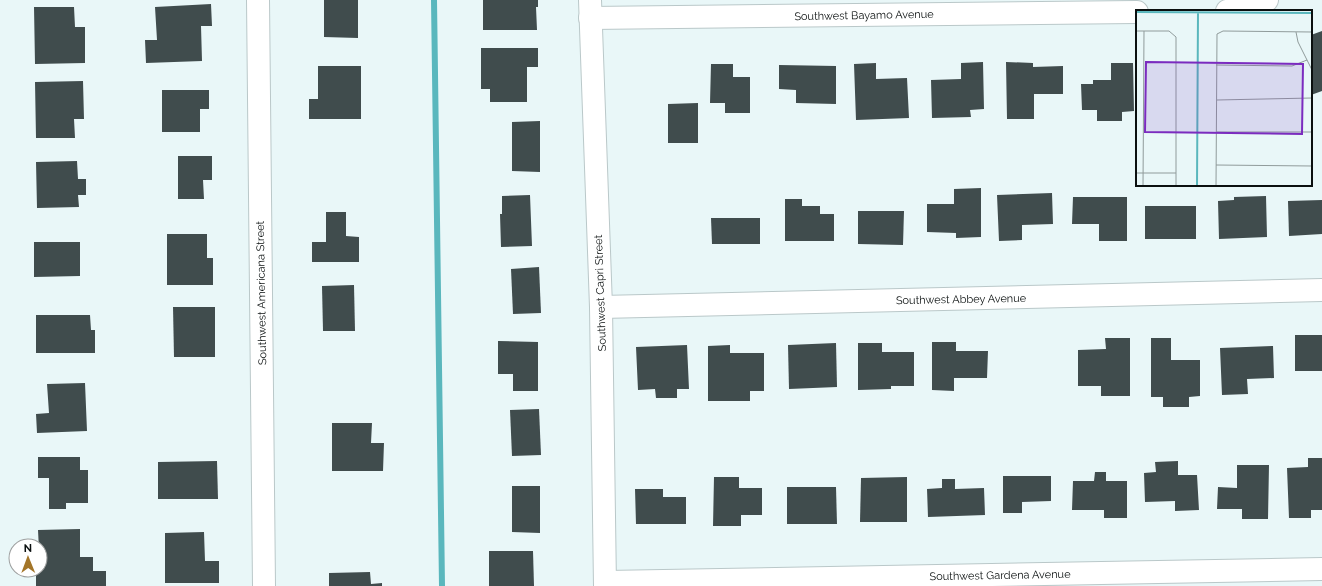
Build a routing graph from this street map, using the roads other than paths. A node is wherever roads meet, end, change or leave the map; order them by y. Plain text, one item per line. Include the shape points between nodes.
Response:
1 (258, 0) edge
2 (1267, 0) edge
3 (590, 9) edge
4 (1234, 10) edge
5 (1136, 12) edge
6 (1322, 290) edge
7 (601, 307) junction
8 (1322, 569) edge
9 (606, 584) edge
10 (264, 586) edge

1 - 10 street, Southwest Americana Street
2 - 4 street via 1248,8
3 - 5 street, Southwest Bayamo Avenue
3 - 7 street, Southwest Capri Street
6 - 7 street, Southwest Abbey Avenue
7 - 9 street, Southwest Capri Street
8 - 9 street, Southwest Gardena Avenue

